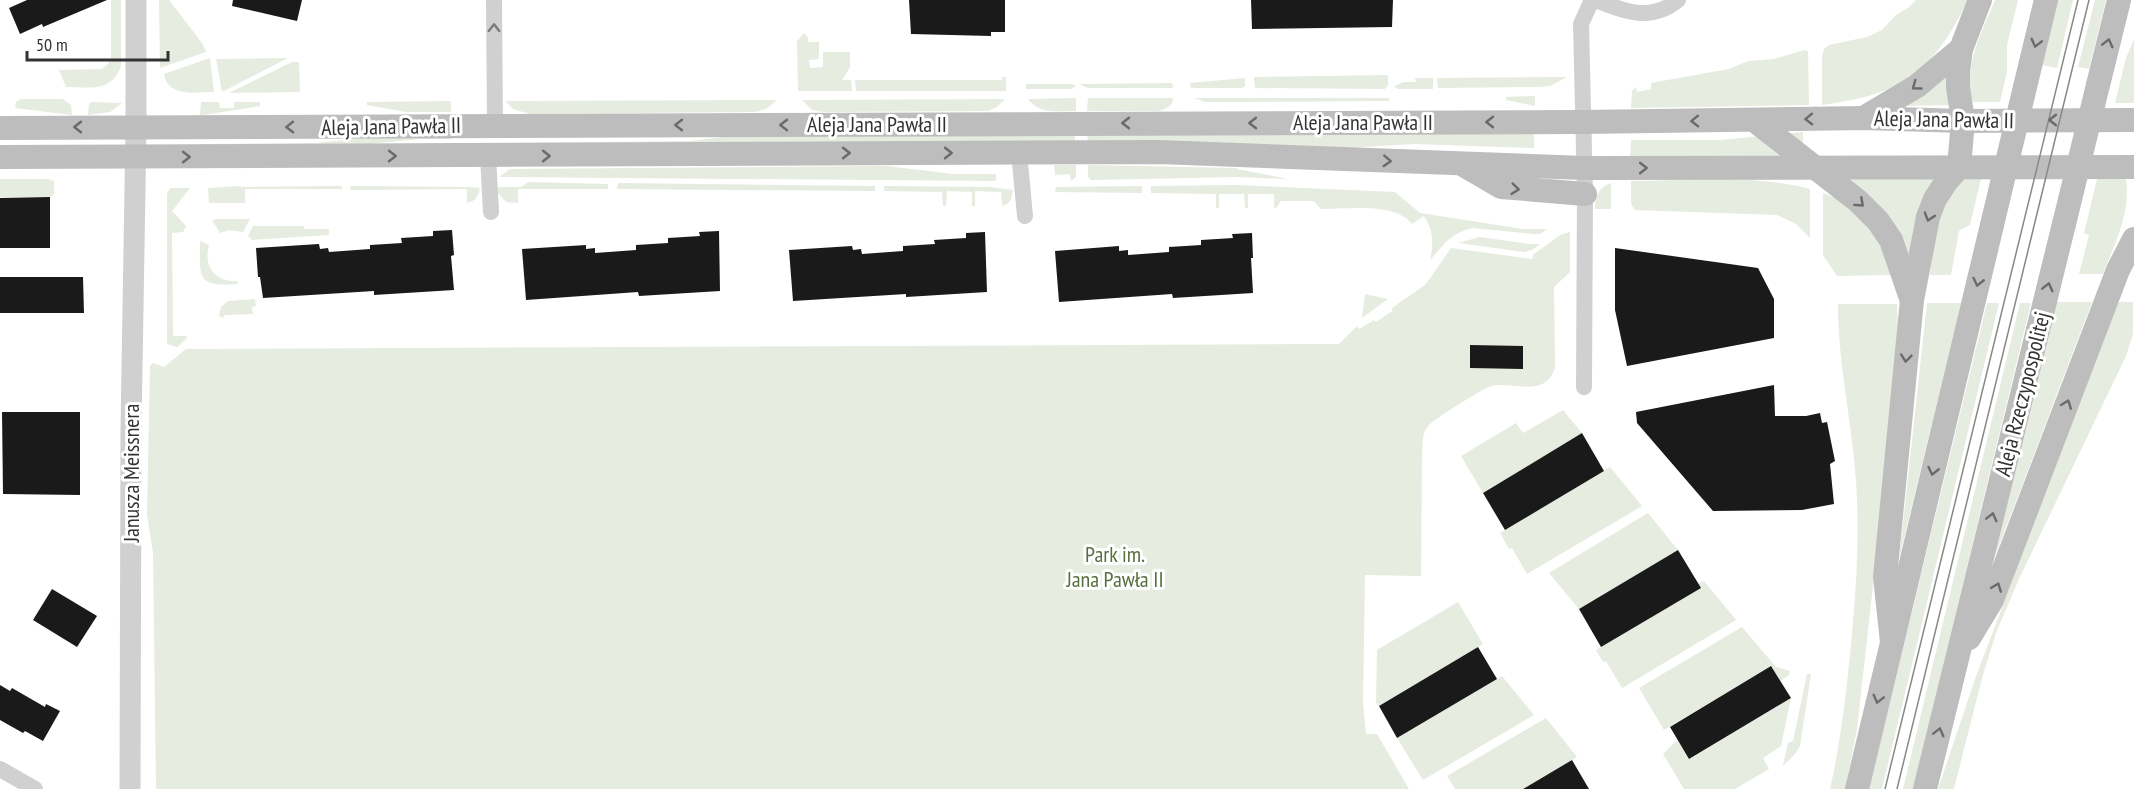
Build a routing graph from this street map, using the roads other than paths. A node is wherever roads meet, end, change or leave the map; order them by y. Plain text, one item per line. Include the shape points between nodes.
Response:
1 (136, 0) edge
2 (494, 0) edge
3 (1594, 0) edge
4 (1678, 0) edge
5 (1980, 0) edge
6 (2046, 0) edge
7 (2119, 0) edge
8 (1961, 49) junction
9 (1864, 118) junction
10 (1754, 120) junction
11 (2134, 120) edge
12 (1964, 121) junction
13 (1583, 122) junction
14 (495, 126) junction
15 (136, 127) junction
16 (0, 128) edge
17 (1019, 152) junction
18 (488, 156) junction
19 (0, 157) edge
20 (135, 157) junction
21 (1463, 165) junction
22 (1814, 167) junction
23 (1959, 167) junction
24 (2134, 167) edge
25 (1585, 168) junction
26 (1585, 194) junction
27 (491, 212) dead end
28 (1025, 216) dead end
29 (2134, 240) edge
30 (1912, 300) junction
31 (1584, 387) dead end
32 (1892, 642) junction
33 (1958, 655) junction
34 (0, 769) edge
35 (35, 789) edge
36 (130, 789) edge
37 (1857, 789) edge
38 (1925, 789) edge

1 - 15 street, Janusza Meissnera
14 -> 2 street
3 - 4 street via 1642,14 1665,10
3 - 13 street via 1581,24
5 - 8 main road
6 -> 32 main road, bridge
33 -> 7 main road, Aleja Rzeczypospolitej, bridge
8 -> 9 main road via 1917,86
8 - 12 main road via 1958,87
9 -> 10 main road, Aleja Jana Pawła II
9 - 12 main road, Aleja Jana Pawła II
10 -> 13 main road, Aleja Jana Pawła II
10 - 22 main road
11 -> 12 main road, Aleja Jana Pawła II
12 - 23 main road
13 -> 14 main road, Aleja Jana Pawła II
13 - 25 street
14 -> 15 main road, Aleja Jana Pawła II
14 - 18 main road
15 -> 16 main road, Aleja Jana Pawła II
15 - 20 street, Janusza Meissnera
18 -> 17 main road, Aleja Jana Pawła II
17 -> 21 main road, Aleja Jana Pawła II via 1158,152
17 - 28 street
20 -> 18 main road, Aleja Jana Pawła II
18 - 27 street
19 - 20 main road, Aleja Jana Pawła II
20 - 36 street, Janusza Meissnera
21 - 25 main road, Aleja Jana Pawła II
21 -> 26 main road via 1501,187
22 - 23 main road, Aleja Jana Pawła II
25 -> 22 main road, Aleja Jana Pawła II
22 -> 30 main road via 1878,220 1891,240
23 - 24 main road, Aleja Jana Pawła II
23 -> 30 main road via 1935,199 1928,217
25 - 26 street
26 - 31 street
33 -> 29 main road via 1992,600 2118,270
30 -> 32 main road via 1885,578
32 -> 37 main road
38 -> 33 main road, Aleja Rzeczypospolitej
34 - 35 street

